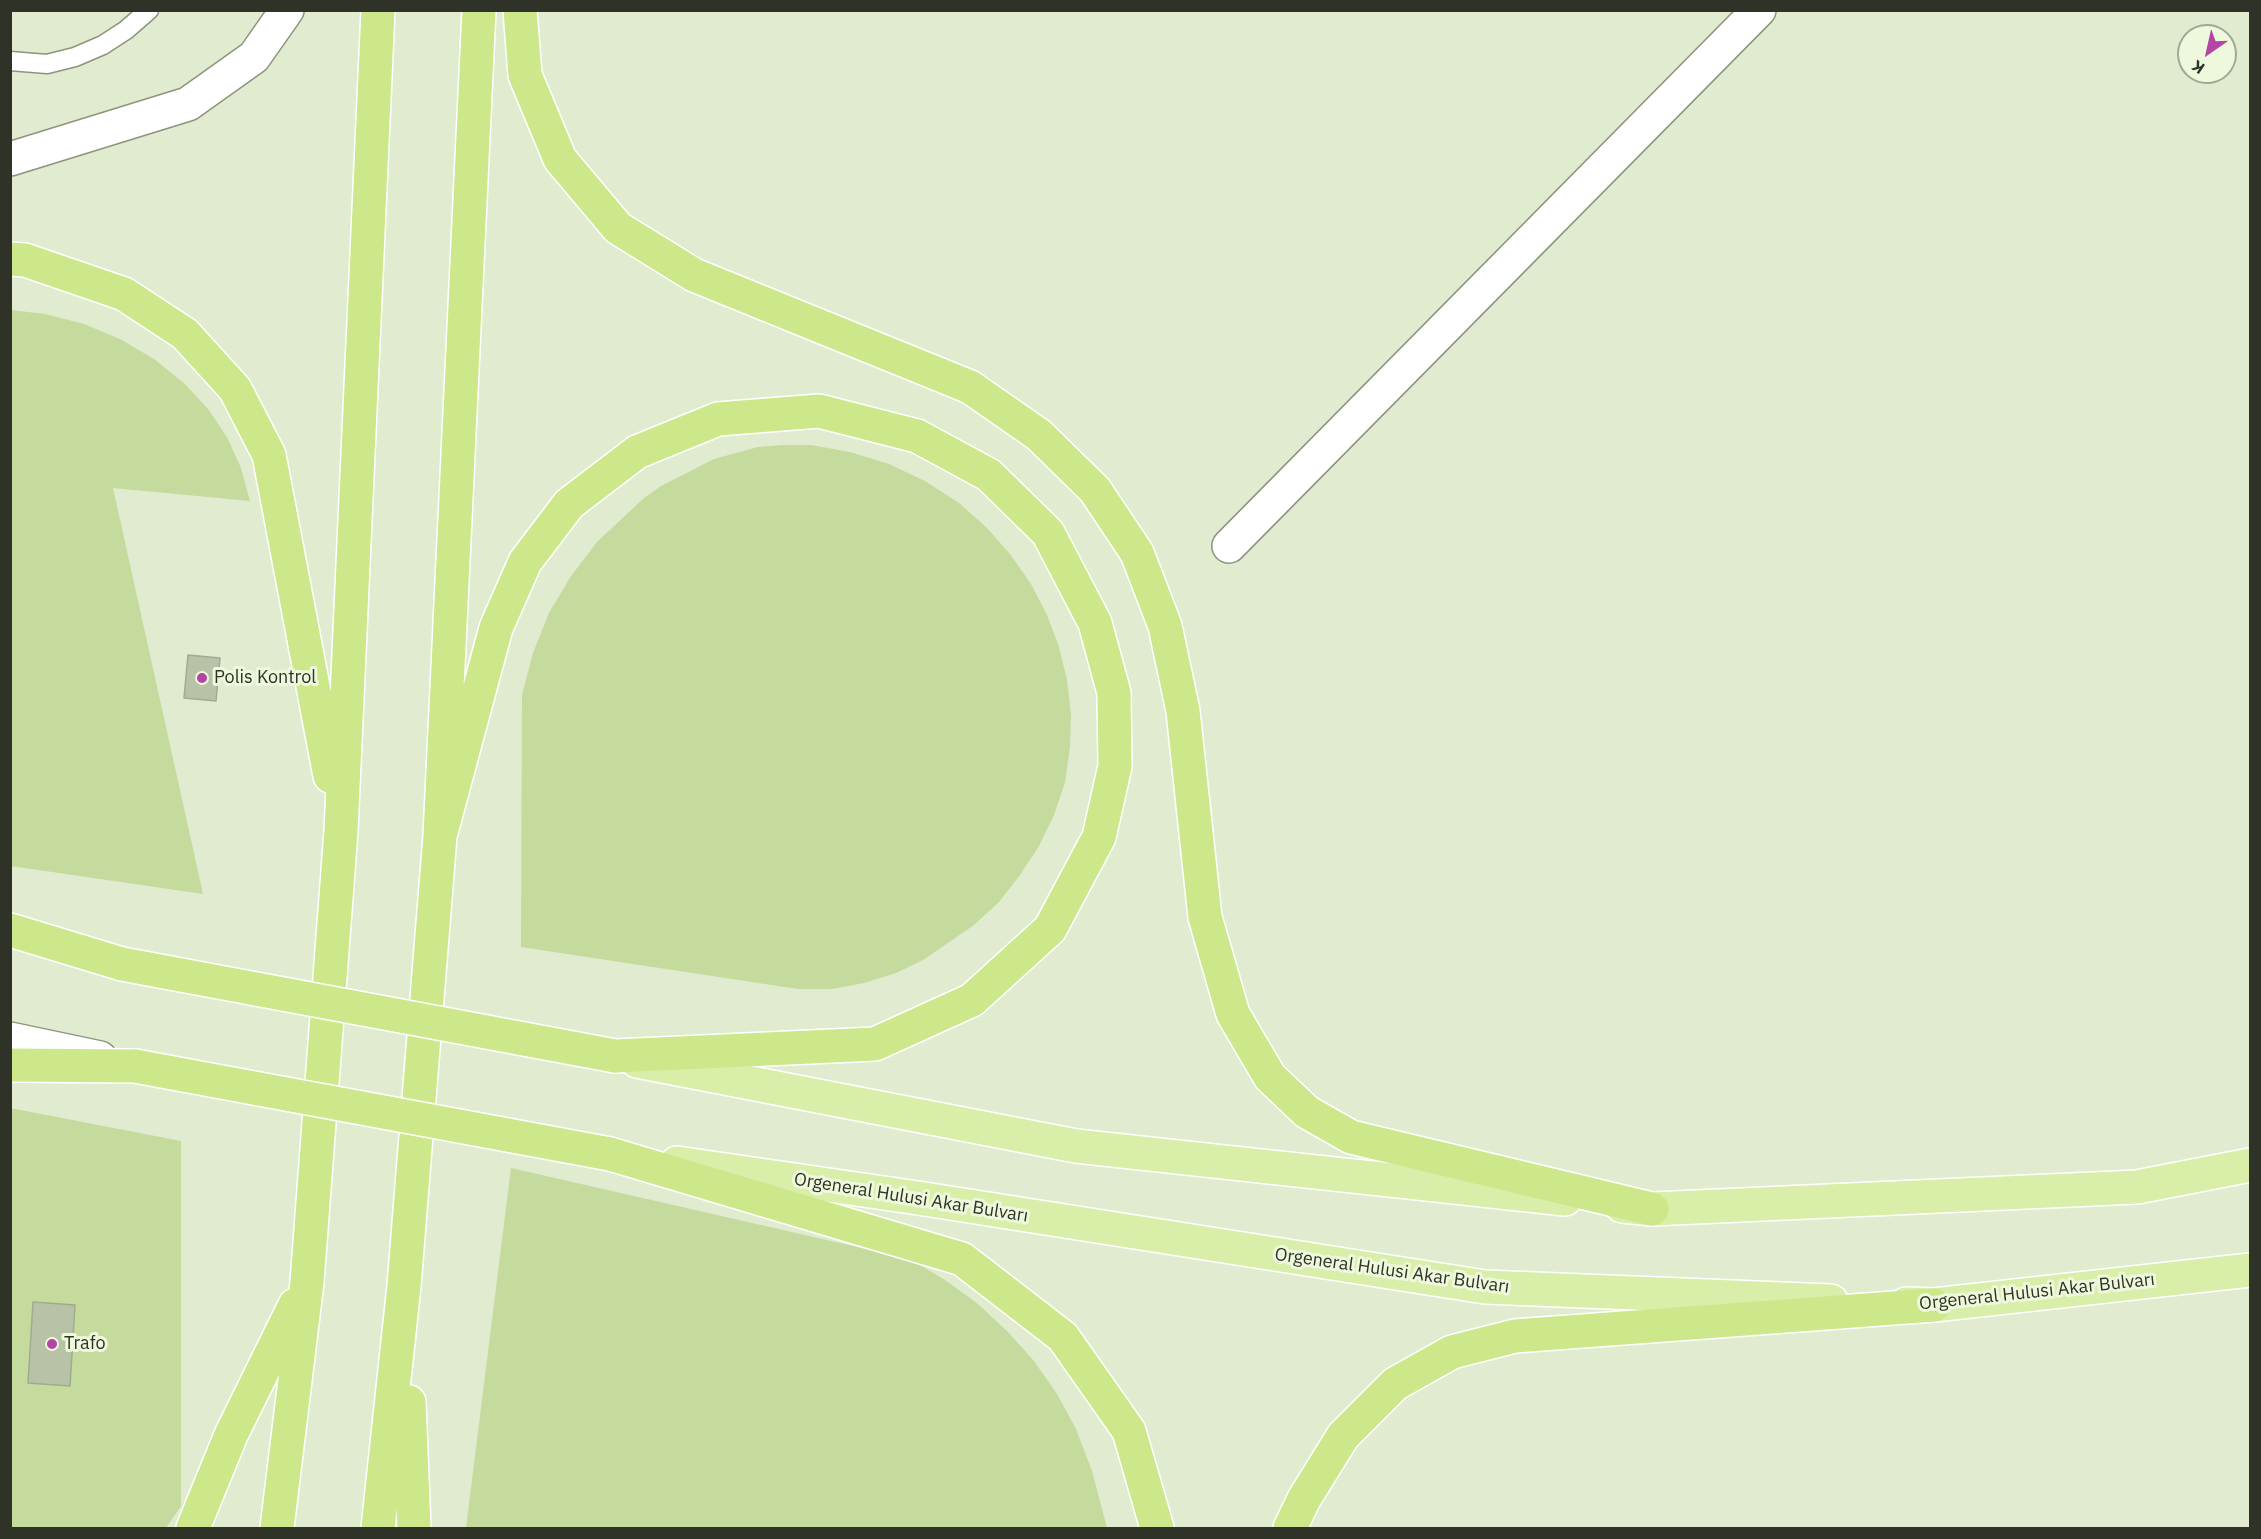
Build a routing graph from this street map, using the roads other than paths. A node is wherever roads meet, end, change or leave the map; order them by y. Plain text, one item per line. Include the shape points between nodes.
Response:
1 (148, 10) edge
2 (286, 10) edge
3 (378, 10) edge
4 (479, 10) edge
5 (520, 10) edge
6 (1759, 10) edge
7 (10, 62) edge
8 (10, 159) edge
9 (10, 259) edge
10 (1229, 546) dead end
11 (341, 831) junction
12 (440, 836) junction
13 (10, 930) edge
14 (10, 944) edge
15 (123, 964) junction
16 (10, 1039) edge
17 (615, 1056) junction
18 (10, 1065) edge
19 (135, 1066) junction
20 (610, 1154) junction
21 (2250, 1165) edge
22 (1652, 1209) junction
23 (2250, 1270) edge
24 (307, 1282) junction
25 (404, 1286) junction
26 (1934, 1305) junction
27 (194, 1528) edge
28 (277, 1528) edge
29 (378, 1528) edge
30 (414, 1528) edge
31 (1157, 1528) edge
32 (1290, 1528) edge

1 - 7 lane via 103,45 75,57 47,64
2 - 8 street via 254,57 188,104
3 - 11 highway
4 - 12 highway
5 - 22 highway via 525,75 561,159 618,228 694,275 970,387 1039,435 1095,490 1137,554 1166,626 1183,711 1205,917 1233,1014 1270,1077 1307,1112 1351,1137
6 - 10 street
9 - 11 highway via 25,260 124,294 185,334 235,389 268,455
11 - 24 highway
12 - 17 highway via 496,628 525,562 569,504 637,452 718,419 819,411 917,436 989,475 1048,533 1095,623 1114,693 1115,766 1099,837 1050,929 972,1000 875,1044
12 - 25 highway
13 - 15 highway
14 - 15 street
15 - 17 highway, bridge
16 - 19 street
17 - 22 main road via 1076,1146
18 - 19 highway
19 - 20 highway, bridge
20 - 26 main road, Orgeneral Hulusi Akar Bulvarı via 1485,1287
20 - 31 highway via 962,1259 1063,1337 1129,1431
21 - 22 main road via 2137,1187
23 - 26 main road, Orgeneral Hulusi Akar Bulvarı
24 - 27 highway via 231,1435
24 - 28 highway
25 - 29 highway
25 - 30 highway
26 - 32 highway via 1515,1336 1452,1352 1395,1384 1343,1436

